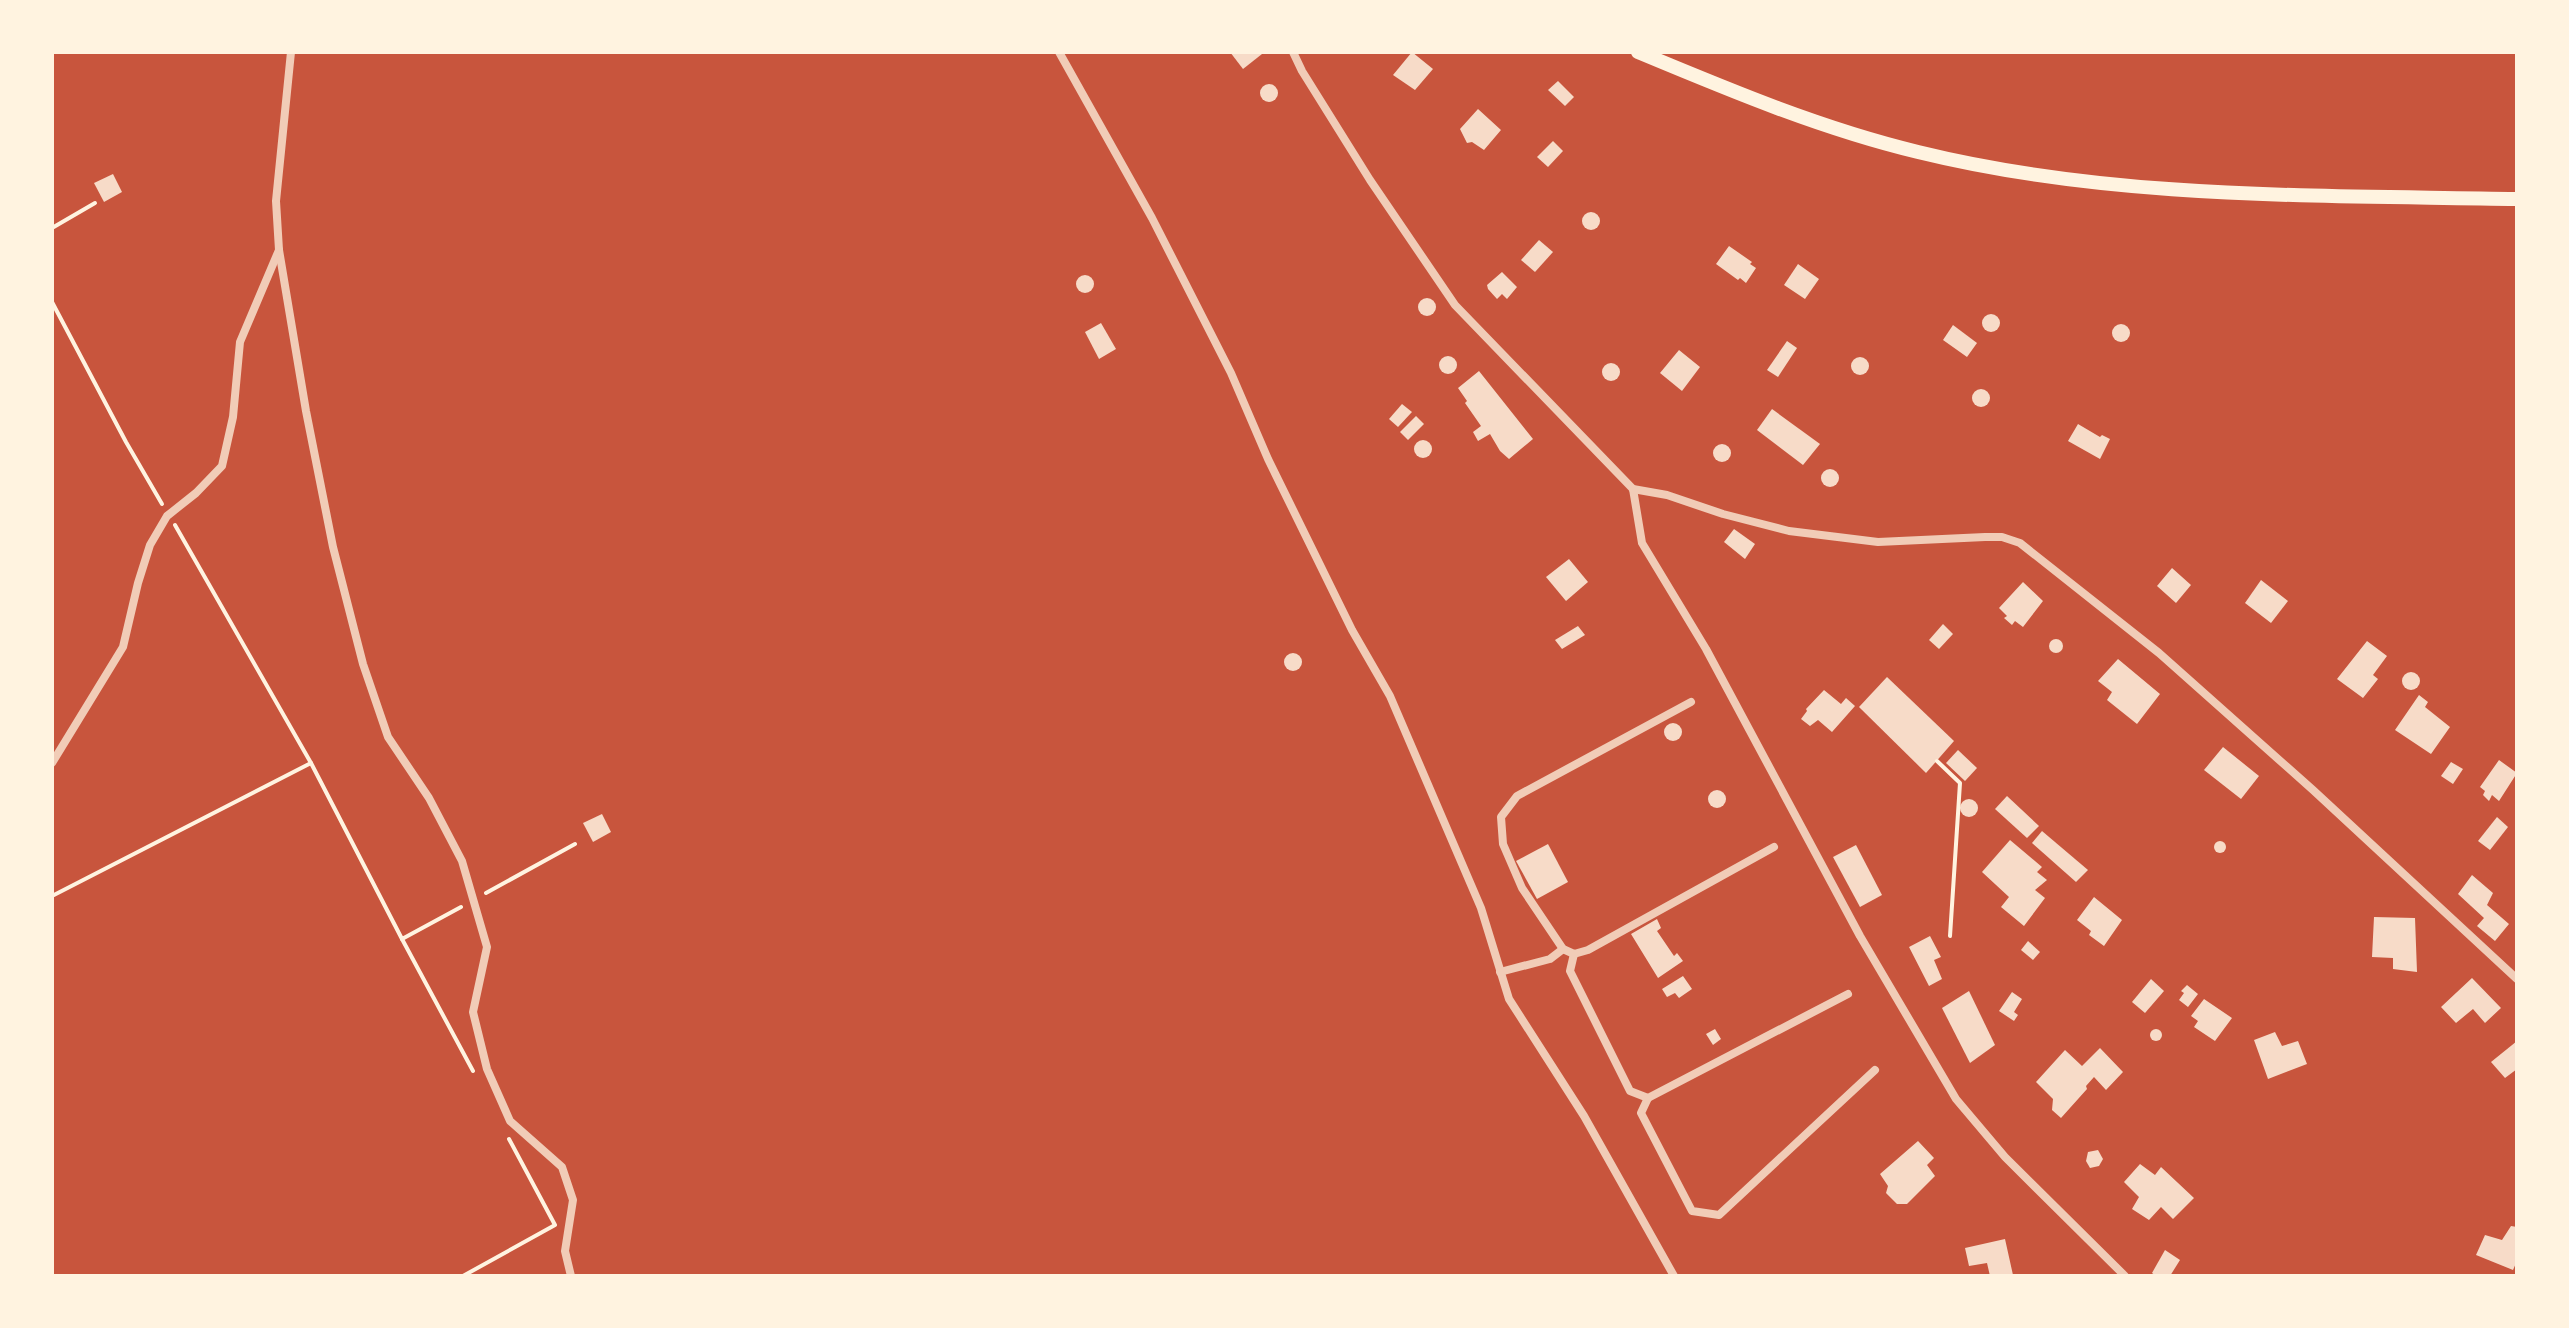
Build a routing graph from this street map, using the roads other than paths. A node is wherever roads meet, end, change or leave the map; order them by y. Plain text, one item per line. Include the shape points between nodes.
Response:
1 (291, 52) edge
2 (1059, 52) edge
3 (1293, 52) edge
4 (1638, 52) edge
5 (2517, 199) edge
6 (279, 250) junction
7 (1633, 489) junction
8 (1691, 702) dead end
9 (52, 763) edge
10 (1774, 847) dead end
11 (1563, 949) junction
12 (1574, 954) junction
13 (1500, 972) junction
14 (2517, 979) edge
15 (1848, 994) dead end
16 (1875, 1070) dead end
17 (1648, 1098) junction
18 (571, 1276) edge
19 (1674, 1276) edge
20 (2125, 1276) edge

1 - 6 street via 277,187
2 - 13 street via 1152,218 1352,630 1390,696 1481,908
3 - 7 street via 1370,180 1455,305
4 - 5 main road via 1821,123 1916,152 1999,169 2109,184 2297,195
6 - 9 street via 240,342 222,466 167,516 150,545 123,647
6 - 18 street via 333,547 363,664 388,737 462,861 487,947 473,1012 487,1069 510,1121 562,1167 573,1200 565,1251
7 - 14 street via 1789,531 1878,542 2002,537 2020,543 2159,653
7 - 20 street via 1642,543 1956,1099 2005,1157
8 - 11 street via 1517,796 1501,817 1503,844 1522,888
10 - 12 street
11 - 12 street
11 - 13 street via 1550,959
12 - 17 street via 1570,971 1630,1091
13 - 19 street via 1509,999 1584,1116
15 - 17 street
16 - 17 street via 1719,1215 1692,1211 1641,1113

